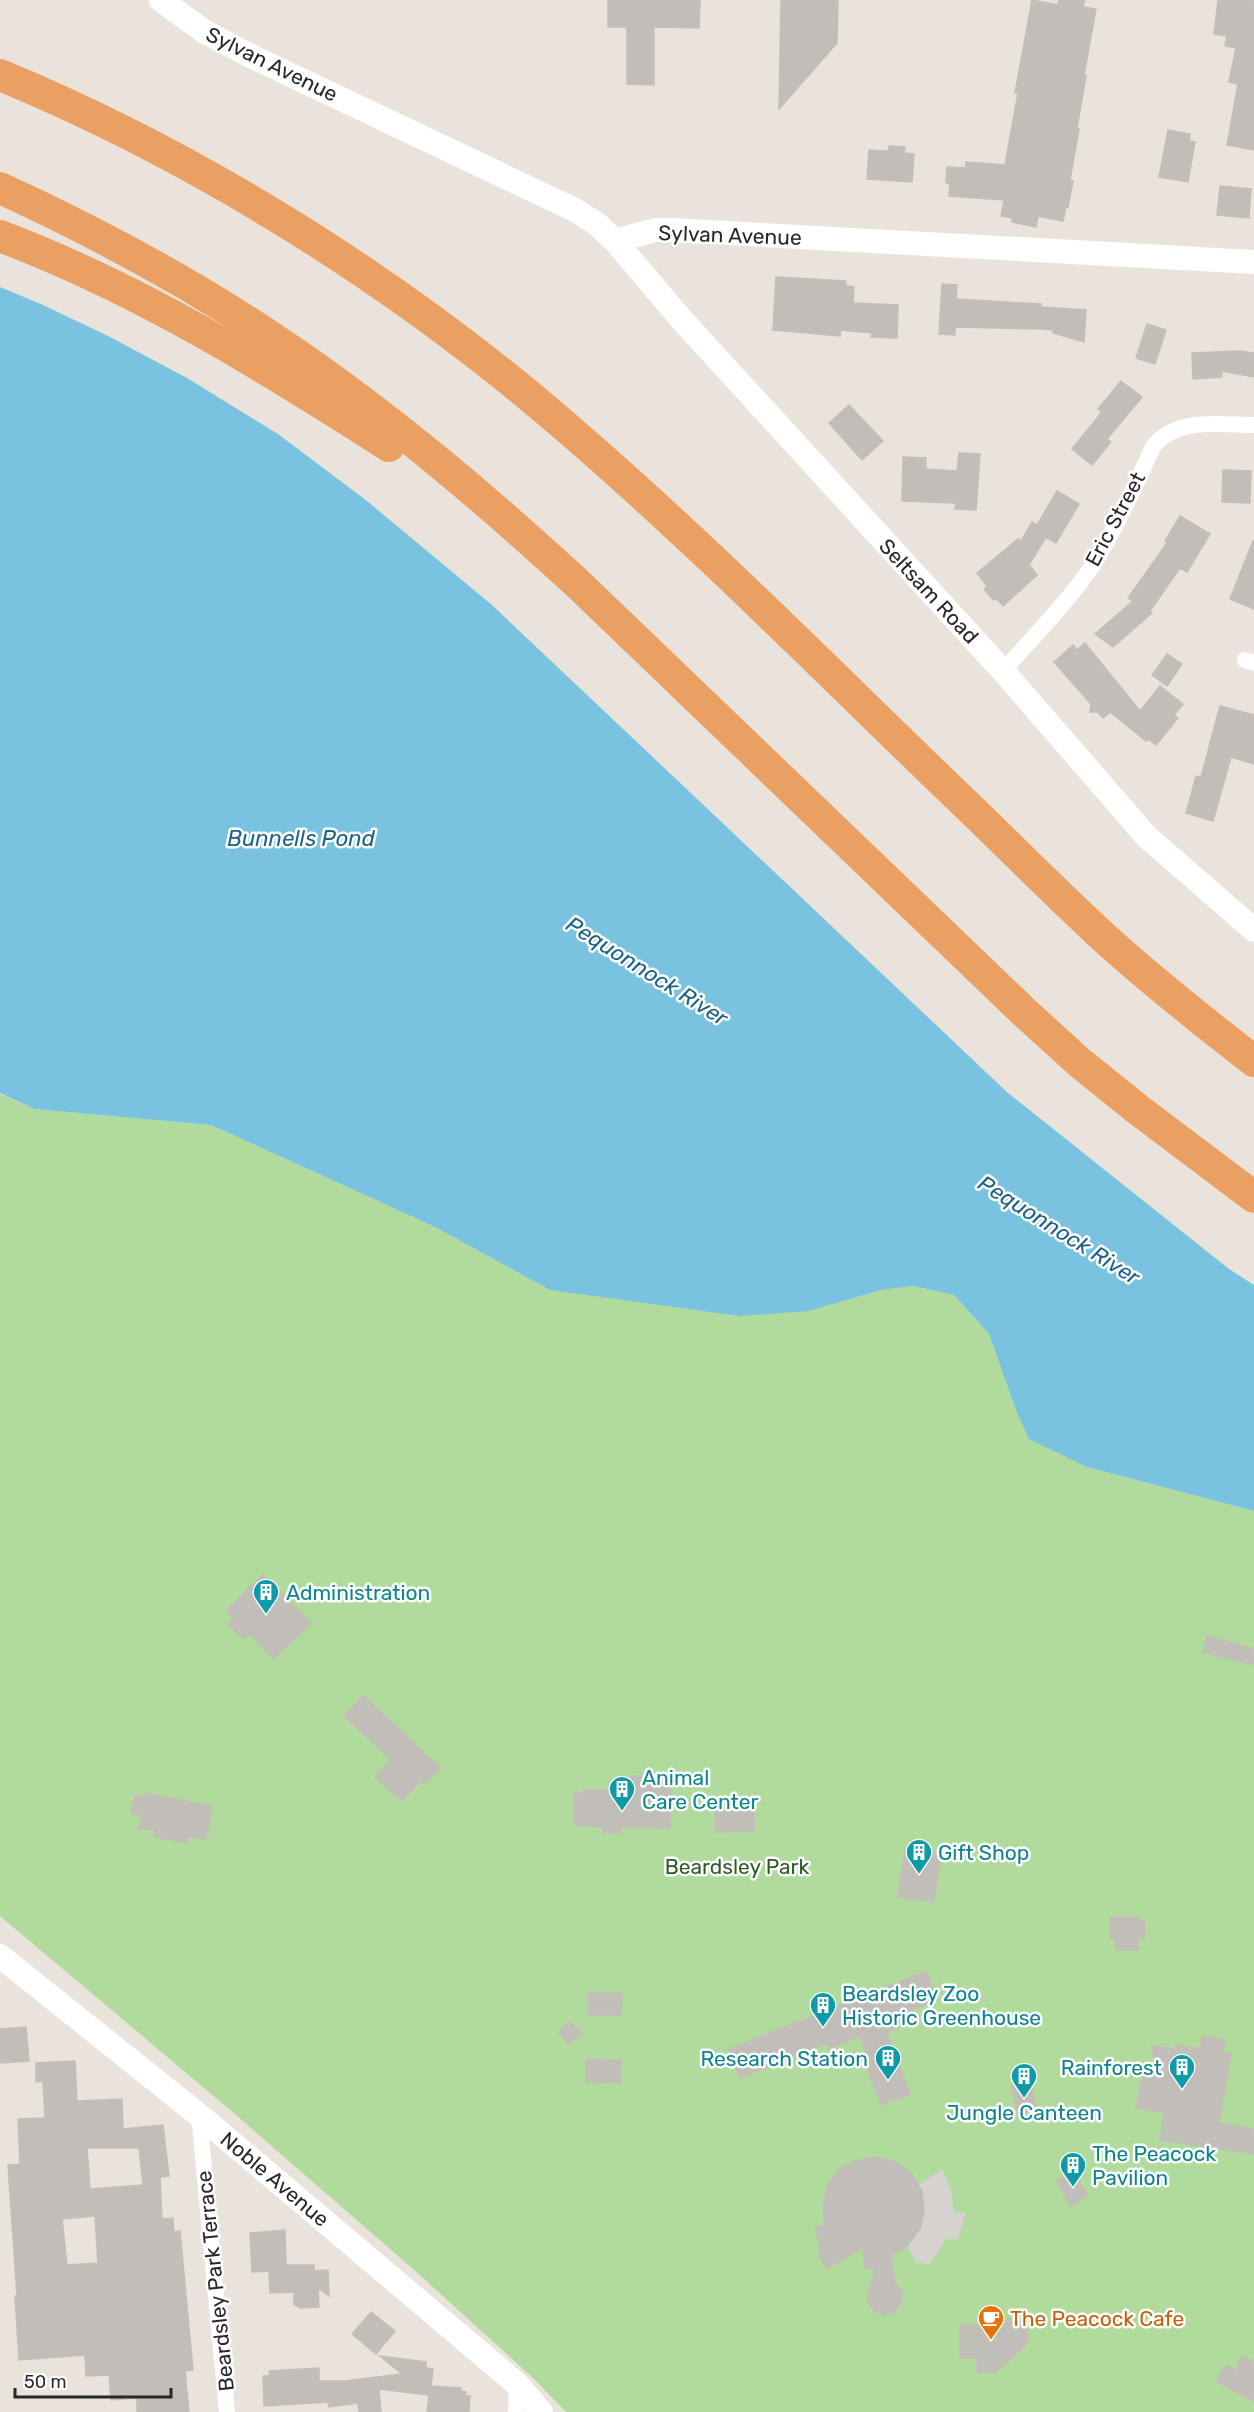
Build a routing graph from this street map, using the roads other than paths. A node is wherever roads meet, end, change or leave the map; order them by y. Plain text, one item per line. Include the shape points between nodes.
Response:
1 (161, 0) edge
2 (0, 75) edge
3 (0, 188) edge
4 (0, 236) edge
5 (615, 241) junction
6 (1254, 262) edge
7 (1254, 425) edge
8 (517, 528) junction
9 (1003, 671) junction
10 (1254, 930) edge
11 (1254, 1061) edge
12 (1254, 1197) edge
13 (0, 1956) edge
14 (199, 2115) junction
15 (517, 2384) junction
16 (228, 2412) edge
17 (516, 2412) edge
18 (541, 2412) edge

1 - 5 main road, Sylvan Avenue via 205,32 255,58 575,210
2 - 11 highway via 146,144 271,214 393,294 508,379 668,520 1099,933
3 - 8 highway via 140,259 273,338 398,429
4 - 8 highway via 93,274 192,325
5 - 6 main road, Sylvan Avenue via 646,232 673,230
5 - 9 main road, Seltsam Road via 760,408
7 - 9 street, Eric Street via 1190,425 1162,436 1093,564
8 - 12 highway via 1031,1018 1136,1108
9 - 10 main road, Seltsam Road via 1147,837
13 - 14 main road, Noble Avenue
14 - 15 main road, Noble Avenue
14 - 16 street, Beardsley Park Terrace
15 - 17 street
15 - 18 main road, Noble Avenue

